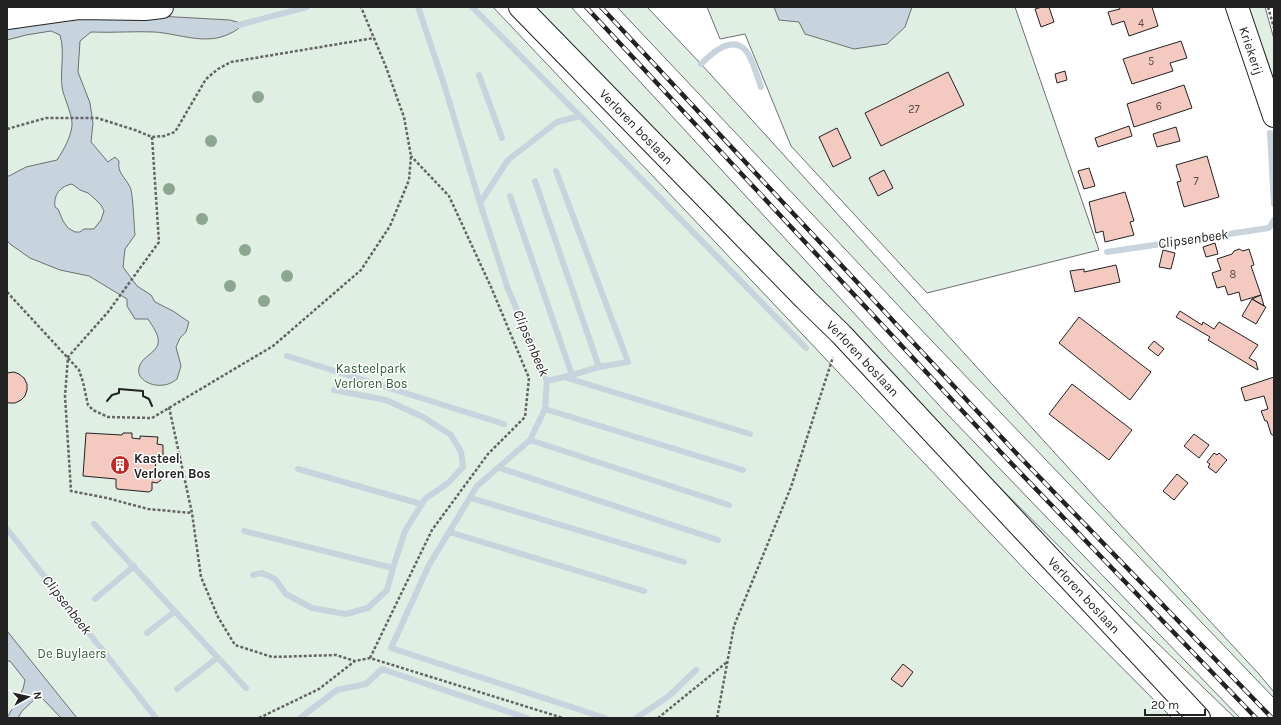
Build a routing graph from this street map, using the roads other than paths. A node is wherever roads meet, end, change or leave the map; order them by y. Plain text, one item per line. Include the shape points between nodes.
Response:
1 (162, 7) edge
2 (520, 7) edge
3 (1236, 7) edge
4 (14, 14) edge
5 (1274, 116) edge
6 (1199, 718) edge

1 - 4 street via 78,8
2 - 6 street, Verloren boslaan via 841,334
3 - 5 street, Kriekerij

